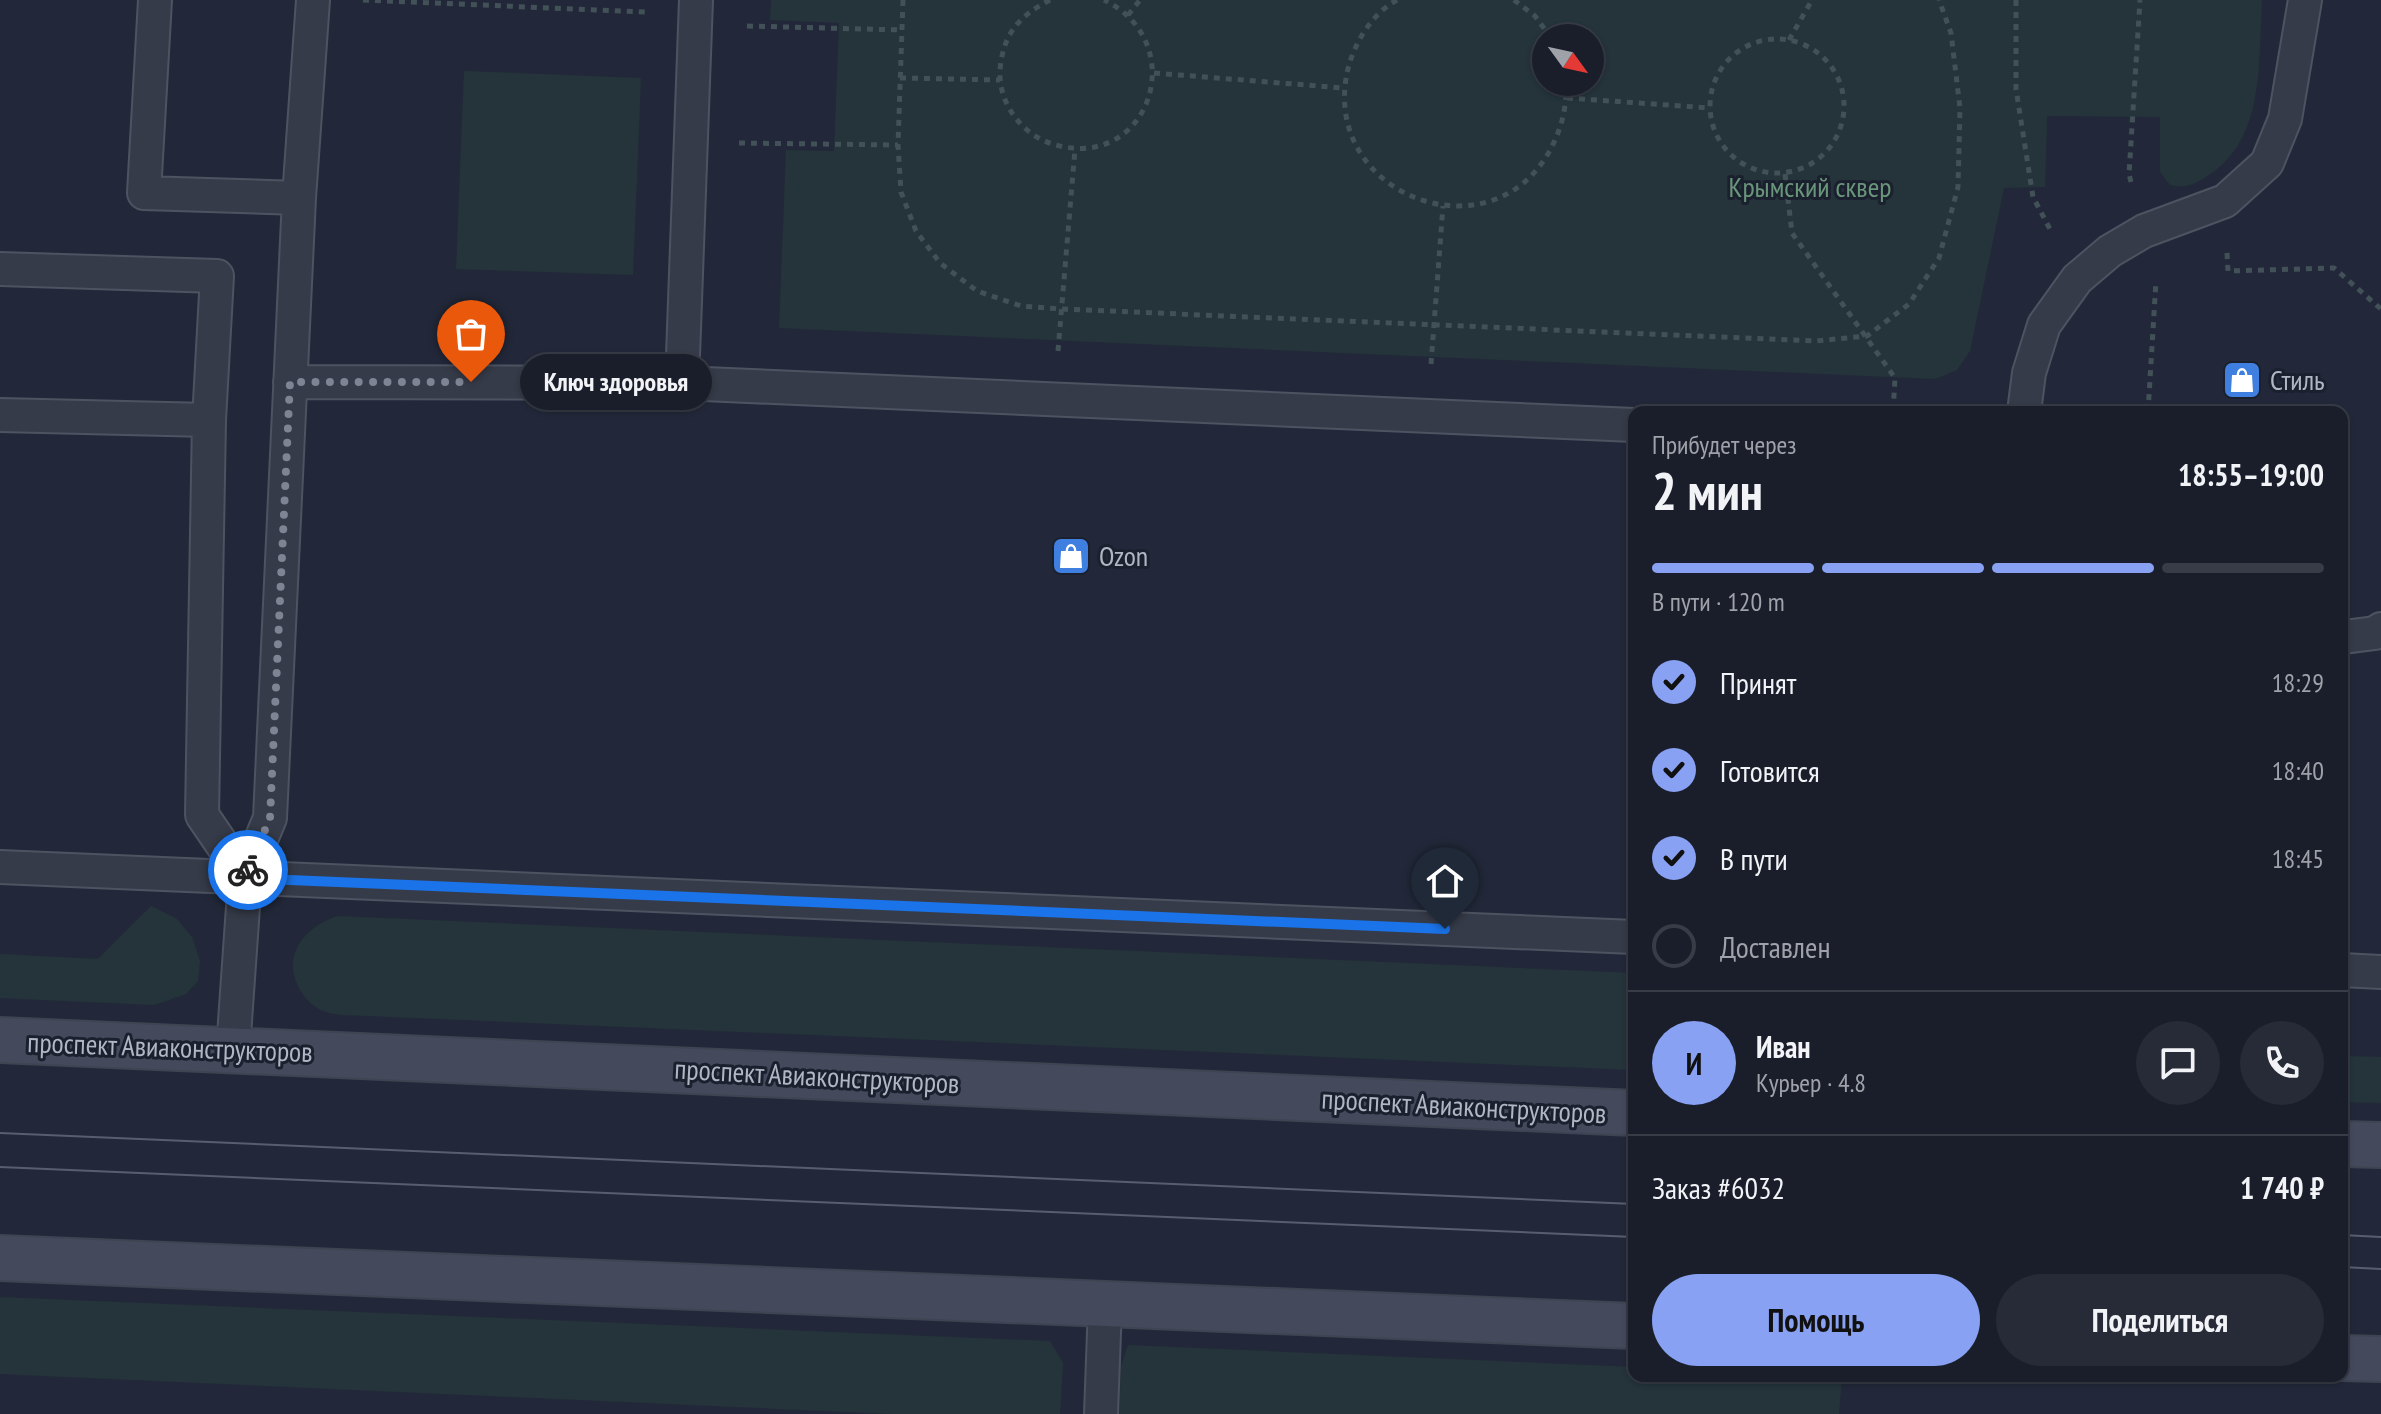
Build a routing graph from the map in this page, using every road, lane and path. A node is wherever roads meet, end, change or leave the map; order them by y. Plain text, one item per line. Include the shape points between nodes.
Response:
1 (155, 0) edge
2 (313, 0) edge
3 (358, 0) edge
4 (903, 0) edge
5 (1050, 0) edge
6 (1104, 0) edge
7 (1140, 0) edge
8 (1397, 0) edge
9 (1514, 0) edge
10 (1812, 0) edge
11 (1939, 0) edge
12 (2016, 0) edge
13 (2305, 0) edge
14 (695, 13) edge
15 (1128, 15) junction
16 (1541, 24) edge
17 (902, 30) junction
18 (1789, 40) junction
19 (1154, 73) junction
20 (900, 78) junction
21 (1000, 80) junction
22 (1344, 88) junction
23 (1567, 98) joint
24 (1710, 108) junction
25 (691, 142) junction
26 (898, 145) junction
27 (1075, 149) junction
28 (1785, 174) junction
29 (299, 198) junction
30 (2225, 201) junction
31 (1443, 206) junction
32 (0, 269) edge
33 (2077, 279) junction
34 (1061, 309) junction
35 (2381, 309) edge
36 (1433, 324) junction
37 (1867, 336) junction
38 (290, 382) junction
39 (682, 383) junction
40 (1057, 400) junction
41 (1893, 406) edge
42 (2025, 406) edge
43 (0, 415) edge
44 (1429, 416) junction
45 (209, 420) junction
46 (1628, 425) edge
47 (2381, 629) edge
48 (2348, 636) edge
49 (0, 867) edge
50 (245, 878) junction
51 (1628, 937) edge
52 (2348, 970) edge
53 (2381, 972) edge
54 (0, 1040) edge
55 (233, 1050) junction
56 (1628, 1113) edge
57 (2348, 1144) edge
58 (2381, 1145) edge
59 (0, 1258) edge
60 (1105, 1305) junction
61 (1628, 1326) edge
62 (2348, 1358) edge
63 (2381, 1359) edge
64 (1101, 1414) edge

1 - 29 lane via 144,193
2 - 29 lane
3 - 14 path
4 - 17 path
5 - 21 path via 1012,29 1001,53
6 - 15 path
7 - 15 path
8 - 22 path via 1367,27 1350,56
9 - 16 path
10 - 18 path
11 - 37 path via 1951,33 1960,108 1958,187 1939,258 1909,304
12 - 33 path via 2016,89 2033,197
13 - 30 lane via 2285,119 2267,163
14 - 17 path
14 - 25 lane
15 - 19 path via 1151,51
17 - 20 path
18 - 24 path via 1766,40 1725,63
18 - 28 path via 1826,60 1838,78 1844,119 1822,156
19 - 22 path
19 - 27 path via 1143,112 1130,127 1095,147
20 - 21 path
20 - 26 path
21 - 27 path via 1005,101 1033,136
22 - 31 path via 1347,122 1360,153 1381,179 1410,197
23 - 24 path
23 - 31 path via 1559,134 1541,166 1513,190 1479,204
24 - 28 path via 1725,149 1752,168
25 - 26 path
25 - 39 lane
26 - 34 path via 901,192 916,231 940,263 977,291 1021,306
27 - 34 path
28 - 37 path via 1792,233
29 - 38 lane
30 - 33 lane via 2144,231
30 - 35 path via 2228,271 2334,268
31 - 36 path
32 - 45 lane via 217,276
33 - 42 lane via 2044,325
34 - 36 path
34 - 40 path
36 - 37 path via 1816,341
36 - 44 path
37 - 41 path via 1895,378
38 - 39 lane
38 - 50 lane via 270,818
39 - 40 lane
40 - 44 lane
43 - 45 lane
44 - 46 lane
45 - 50 lane via 202,815
47 - 48 lane
49 - 50 lane
50 - 51 lane
50 - 55 lane
52 - 53 lane
54 - 55 street, проспект Авиаконструкторов
55 - 56 street, проспект Авиаконструкторов
57 - 58 street
59 - 60 street
60 - 61 street
60 - 64 lane
62 - 63 street

